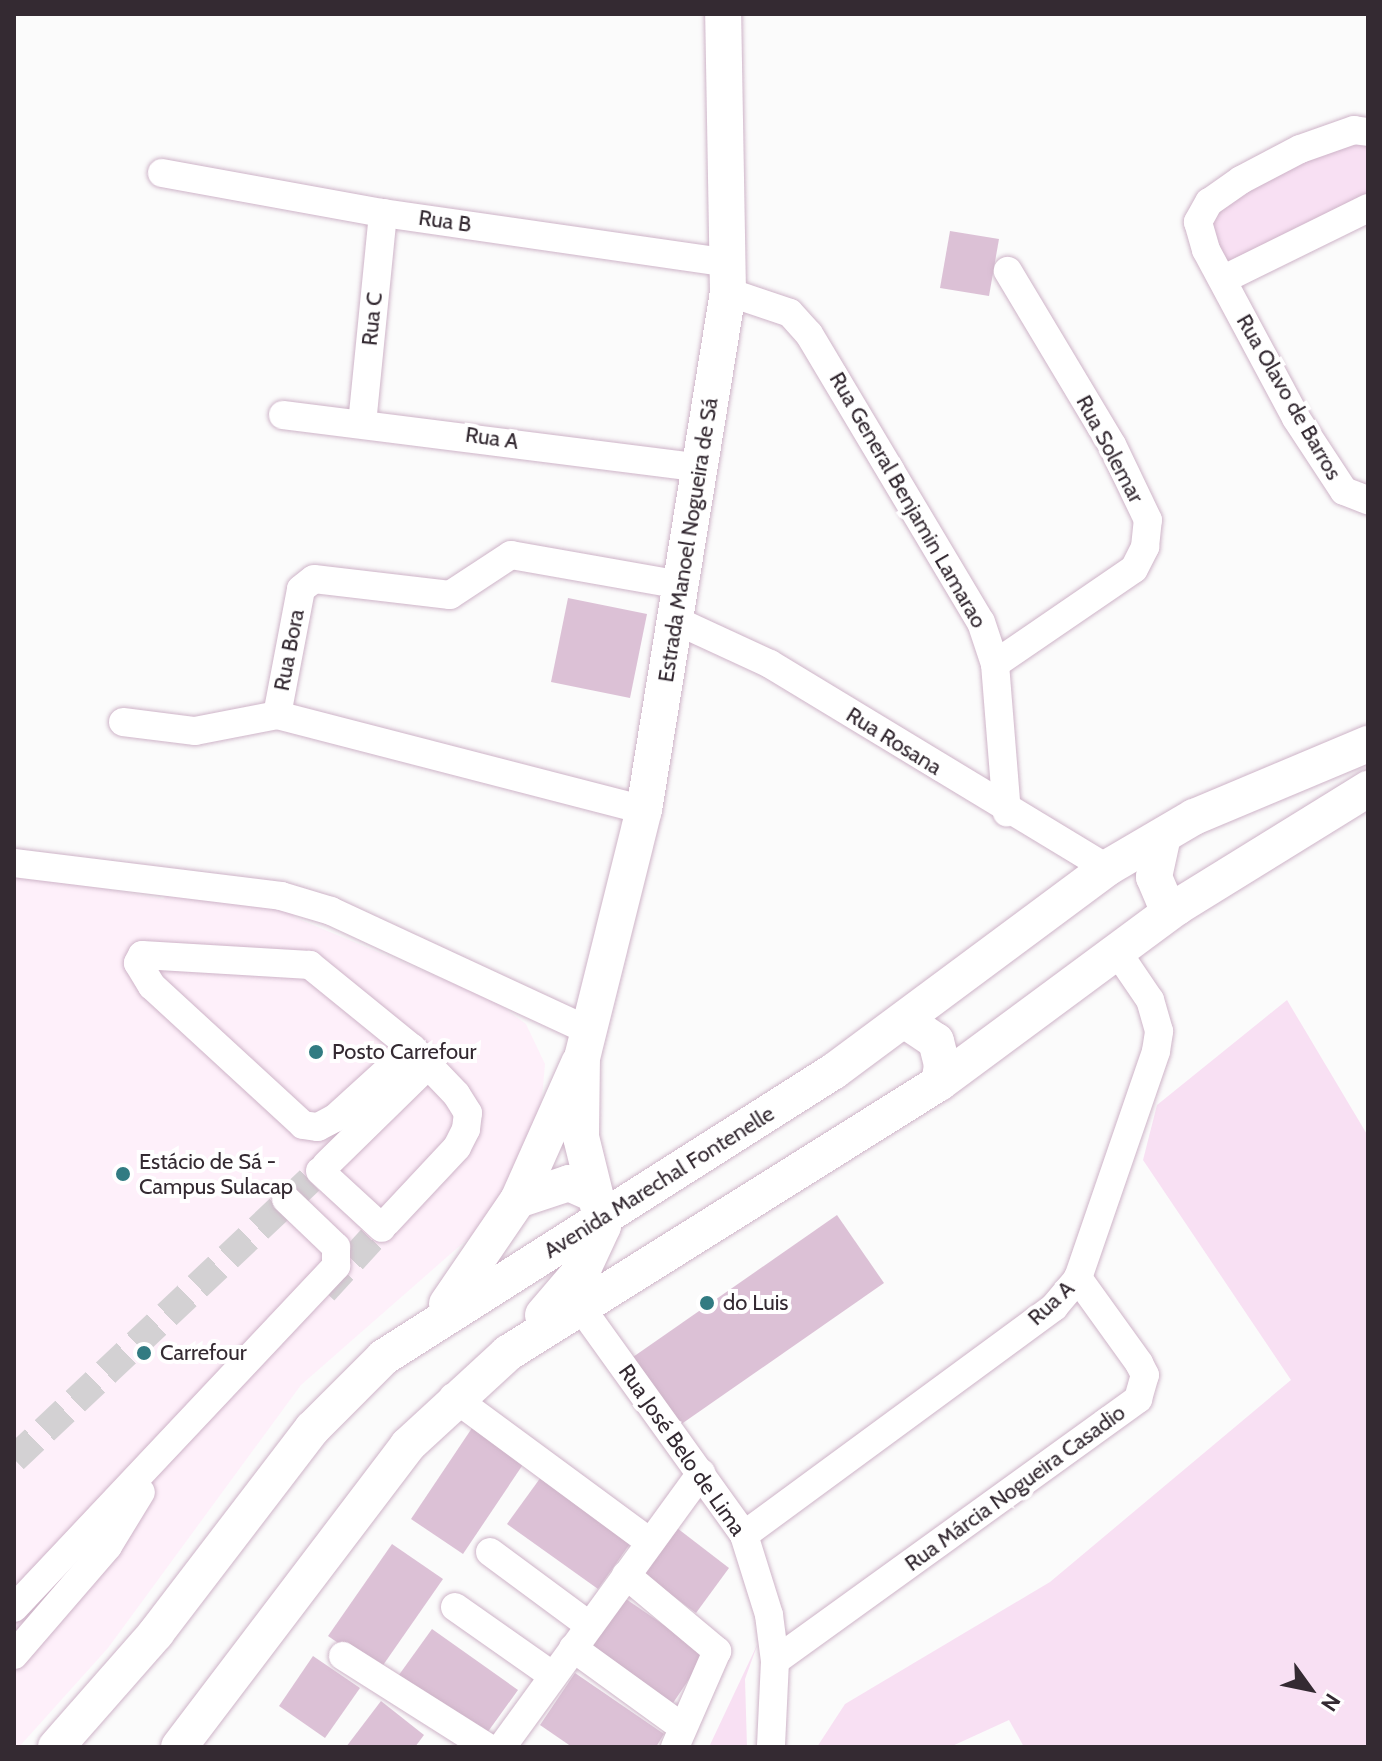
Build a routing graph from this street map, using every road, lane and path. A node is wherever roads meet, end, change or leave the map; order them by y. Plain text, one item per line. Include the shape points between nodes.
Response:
1 (723, 14) edge
2 (1368, 132) edge
3 (162, 173) dead end
4 (1368, 208) edge
5 (383, 213) junction
6 (1008, 271) dead end
7 (729, 278) junction
8 (1224, 279) junction
9 (283, 415) dead end
10 (362, 424) junction
11 (700, 468) junction
12 (1368, 500) edge
13 (682, 585) junction
14 (677, 621) junction
15 (995, 664) junction
16 (277, 715) junction
17 (123, 722) dead end
18 (1368, 744) edge
19 (1368, 789) edge
20 (644, 810) junction
21 (1007, 813) junction
22 (1163, 836) junction
23 (14, 863) edge
24 (1107, 868) junction
25 (1177, 907) junction
26 (1118, 953) junction
27 (906, 1021) junction
28 (586, 1044) junction
29 (420, 1057) junction
30 (939, 1083) junction
31 (286, 1199) dead end
32 (518, 1200) junction
33 (599, 1206) junction
34 (1078, 1278) junction
35 (579, 1305) junction
36 (432, 1322) junction
37 (508, 1353) junction
38 (453, 1397) junction
39 (159, 1472) dead end
40 (701, 1473) junction
41 (744, 1535) junction
42 (650, 1542) junction
43 (490, 1552) dead end
44 (626, 1575) junction
45 (455, 1607) dead end
46 (14, 1608) edge
47 (582, 1637) junction
48 (14, 1655) edge
49 (343, 1656) dead end
50 (775, 1661) junction
51 (553, 1676) junction
52 (678, 1737) edge
53 (56, 1747) edge
54 (179, 1747) edge
55 (487, 1747) edge
56 (502, 1747) edge
57 (771, 1747) edge

1 - 7 main road, Estrada Manoel Nogueira de Sá
2 - 8 street, Rua Olavo de Barros via 1354,130 1300,149 1209,202 1200,212 1199,233
3 - 5 street, Rua B
4 - 8 street
5 - 7 street, Rua B
5 - 10 street, Rua C
6 - 15 street, Rua Solemar via 1112,445 1148,520 1145,547 1134,569
7 - 11 main road, Estrada Manoel Nogueira de Sá
7 - 15 street, Rua General Benjamin Lamarao via 790,313 809,334 981,622
8 - 12 street, Rua Olavo de Barros via 1331,475 1344,491
9 - 10 street, Rua A
10 - 11 street, Rua A
11 - 13 main road, Estrada Manoel Nogueira de Sá
13 - 14 main road, Estrada Manoel Nogueira de Sá
13 - 16 street, Rua Bora via 511,555 492,562 464,591 396,590 328,578 307,582
14 - 20 main road, Estrada Manoel Nogueira de Sá
14 - 21 street, Rua Rosana via 770,664
15 - 21 street, Rua General Benjamin Lamarao
16 - 17 street via 195,731
16 - 20 street
18 - 22 main road, Avenida Marechal Fontenelle
19 - 25 main road
20 - 28 main road, Estrada Manoel Nogueira de Sá
21 - 24 street, Rua Rosana
22 - 24 main road, Avenida Marechal Fontenelle
22 - 25 main road via 1154,877 1164,900
23 - 28 street via 281,896 318,907
24 - 27 main road, Avenida Marechal Fontenelle
25 - 26 main road
26 - 30 main road
26 - 34 street, Rua A via 1150,1000 1158,1041
27 - 30 main road via 936,1041 942,1065
27 - 33 main road, Avenida Marechal Fontenelle
28 - 32 main road, Estrada Manoel Nogueira de Sá via 555,1105
28 - 33 main road, Estrada Manoel Nogueira de Sá via 581,1137
29 - 29 street via 468,1113 466,1129 457,1147 384,1225 323,1168
29 - 29 street via 310,965 142,955 138,963 152,986 303,1125 318,1127 335,1118
30 - 35 main road
31 - 46 street via 336,1247 336,1266
32 - 33 main road via 569,1183
32 - 36 main road, Estrada Manoel Nogueira de Sá via 469,1278
33 - 36 main road, Avenida Marechal Fontenelle
33 - 37 main road via 584,1267
34 - 41 street, Rua A via 1054,1307
34 - 50 street, Rua Márcia Nogueira Casadio via 1145,1375 1138,1399
35 - 37 main road
35 - 40 street, Rua José Belo de Lima
36 - 53 main road, Avenida Marechal Fontenelle via 384,1357 312,1429 156,1633
37 - 38 main road
38 - 42 street
38 - 54 main road via 356,1509
39 - 48 street via 108,1546
40 - 41 street, Rua José Belo de Lima
40 - 42 street
41 - 50 street, Rua José Belo de Lima via 769,1615
42 - 44 street
43 - 47 street
44 - 47 street
44 - 52 street via 717,1651
45 - 51 street
47 - 51 street
47 - 52 street
49 - 55 street
50 - 57 street, Rua José Belo de Lima
51 - 56 street

